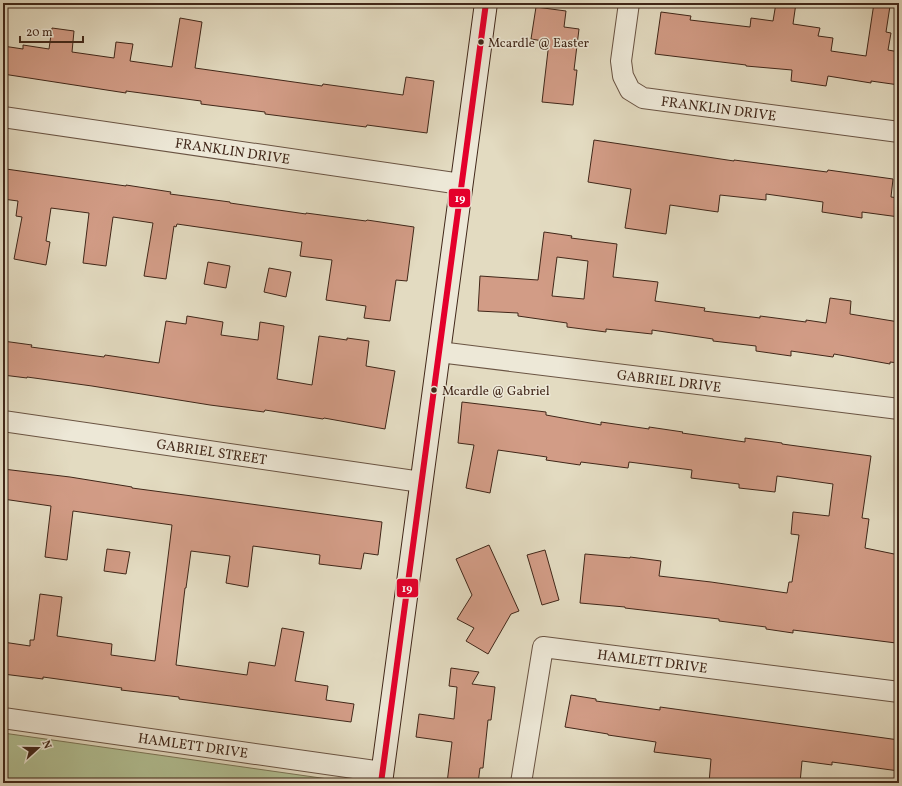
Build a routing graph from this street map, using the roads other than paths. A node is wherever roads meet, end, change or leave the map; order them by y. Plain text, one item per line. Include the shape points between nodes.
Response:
1 (486, 3) edge
2 (629, 3) edge
3 (3, 117) edge
4 (899, 132) edge
5 (461, 184) junction
6 (439, 352) junction
7 (899, 409) edge
8 (3, 420) edge
9 (421, 482) junction
10 (899, 692) edge
11 (3, 718) edge
12 (382, 777) edge
13 (521, 783) edge

1 - 5 main road
2 - 4 street, FRANKLIN DRIVE via 621,62 623,76 630,90 643,98
3 - 5 street, FRANKLIN DRIVE
5 - 6 main road
6 - 7 street, GABRIEL DRIVE
6 - 9 main road
8 - 9 street, GABRIEL STREET
9 - 12 main road
10 - 13 street, HAMLETT DRIVE via 543,647
11 - 12 street, HAMLETT DRIVE

